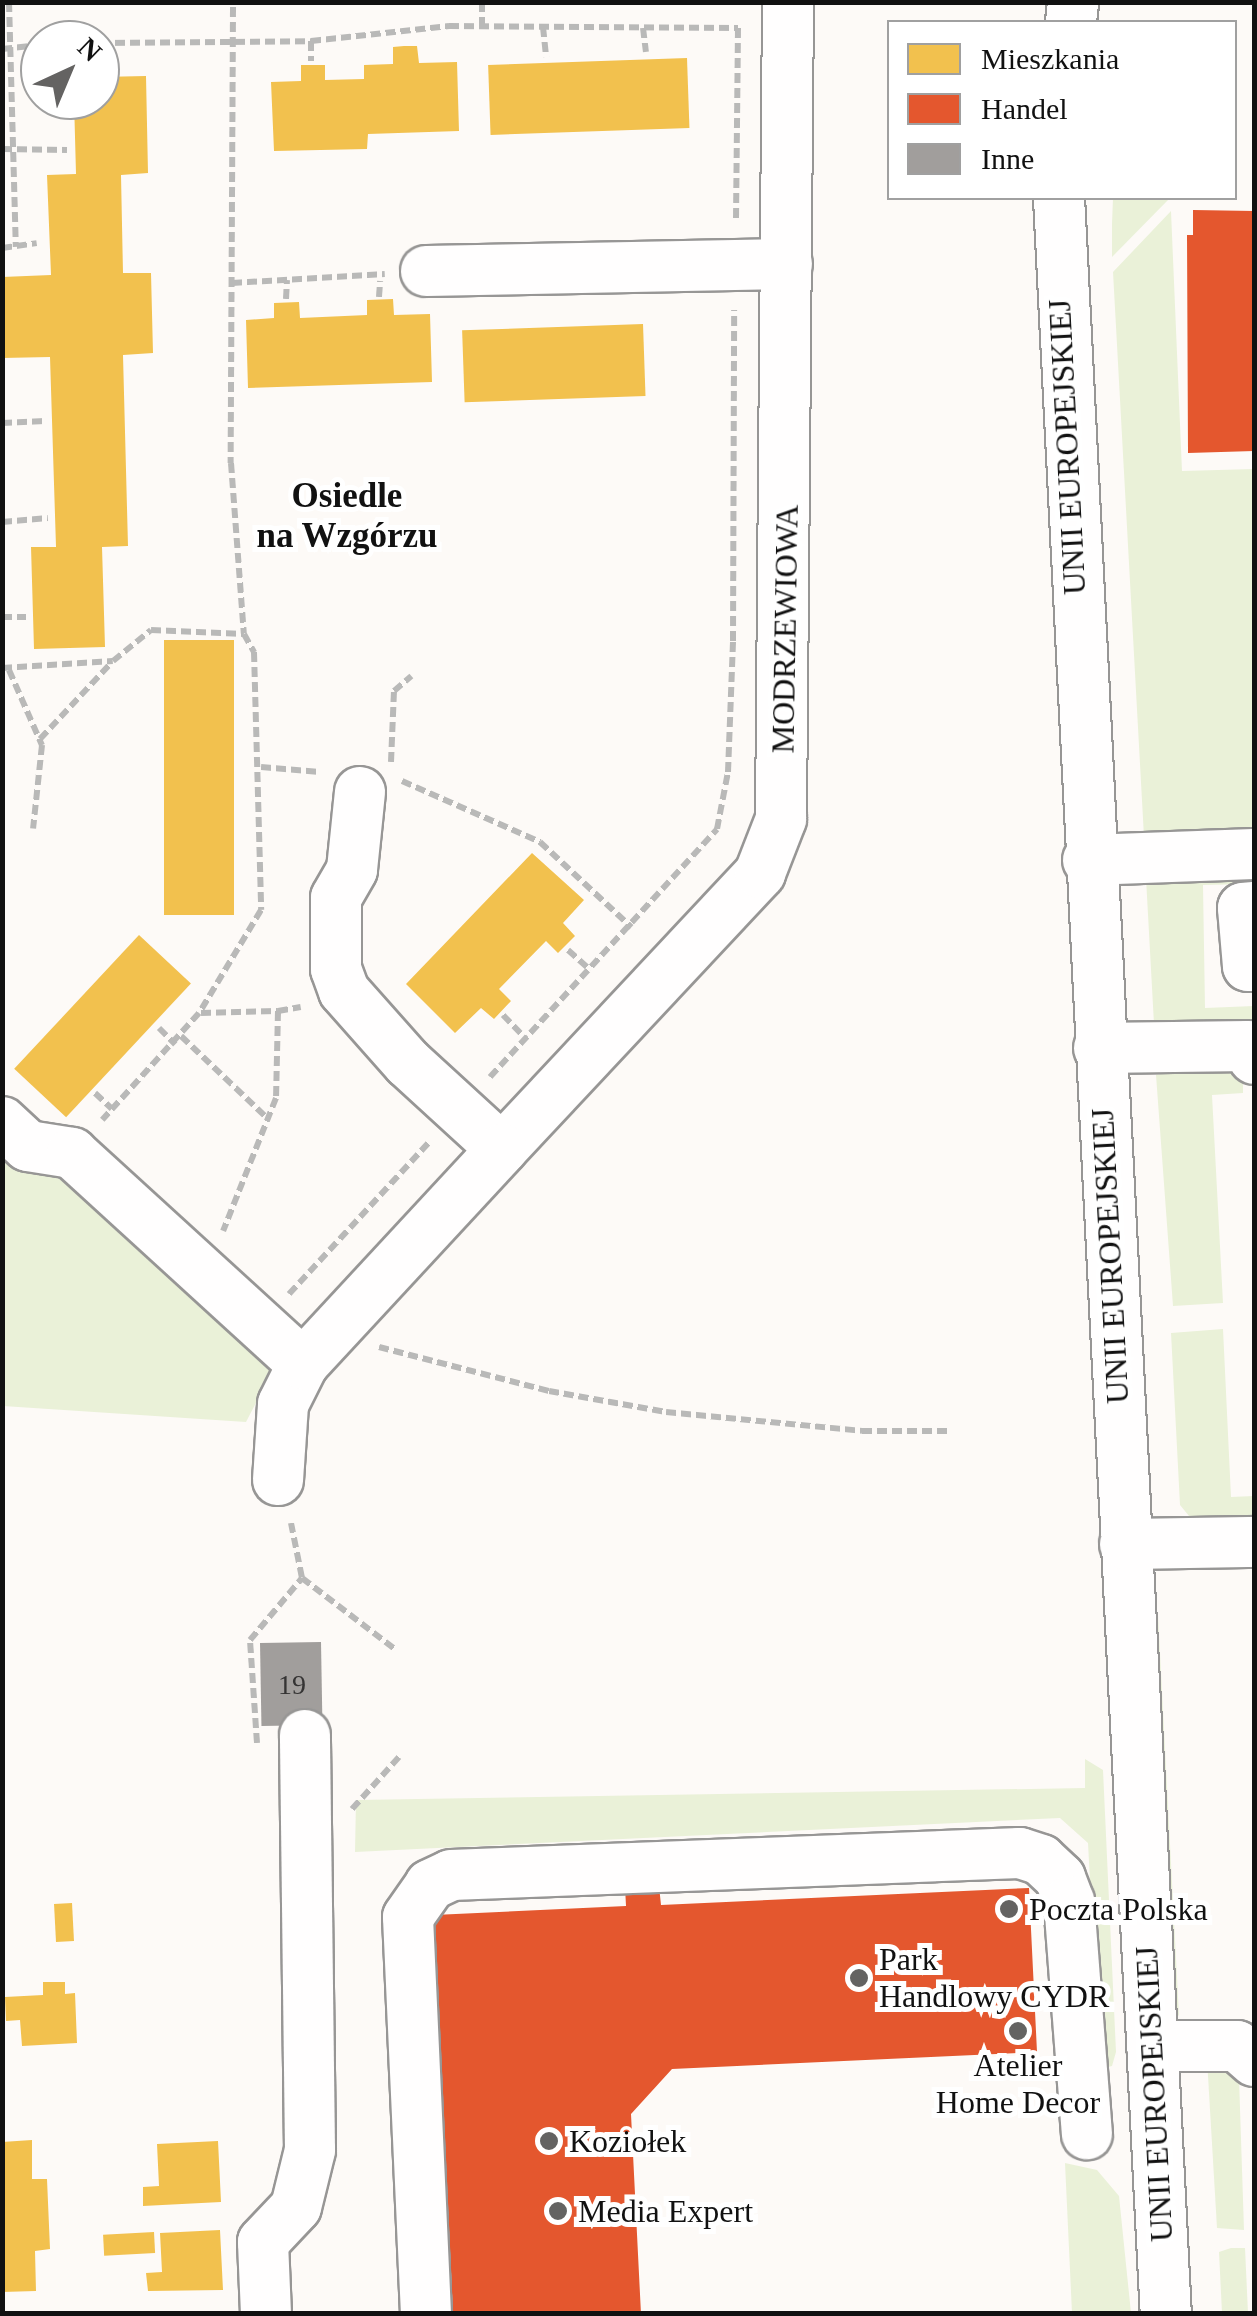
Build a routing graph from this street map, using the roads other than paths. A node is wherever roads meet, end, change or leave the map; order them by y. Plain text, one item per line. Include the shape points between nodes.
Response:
1 (788, 2) edge
2 (1058, 200) edge
3 (788, 264) junction
4 (403, 273) road end
5 (347, 783) road end
6 (1254, 854) edge
7 (1088, 860) junction
8 (1254, 907) edge
9 (1254, 966) edge
10 (1099, 1048) junction
11 (1252, 1050) edge
12 (2, 1122) edge
13 (502, 1149) junction
14 (302, 1364) junction
15 (278, 1480) road end
16 (1254, 1542) edge
17 (1125, 1544) junction
18 (305, 1735) dead end
19 (1152, 2046) junction
20 (1254, 2062) edge
21 (1087, 2134) dead end
22 (266, 2314) edge
23 (426, 2314) edge
24 (1166, 2314) edge

1 - 3 street, MODRZEWIOWA
2 - 7 street, UNII EUROPEJSKIEJ
3 - 4 street
3 - 13 street, MODRZEWIOWA via 782,800 775,844 732,906
5 - 13 street via 352,870 336,898 336,969 357,1012
6 - 7 street
7 - 10 street, UNII EUROPEJSKIEJ
8 - 9 street via 1244,908 1248,966
10 - 11 street
10 - 17 street, UNII EUROPEJSKIEJ
12 - 14 street via 28,1146 72,1153
13 - 14 street, MODRZEWIOWA
14 - 15 street, MODRZEWIOWA via 283,1404
16 - 17 street
17 - 19 street, UNII EUROPEJSKIEJ
18 - 22 street via 310,2150 296,2207 263,2242
19 - 20 street via 1237,2046
19 - 24 street, UNII EUROPEJSKIEJ
21 - 23 street via 1068,1901 1060,1878 1041,1860 1020,1852 451,1875 430,1885 408,1917

